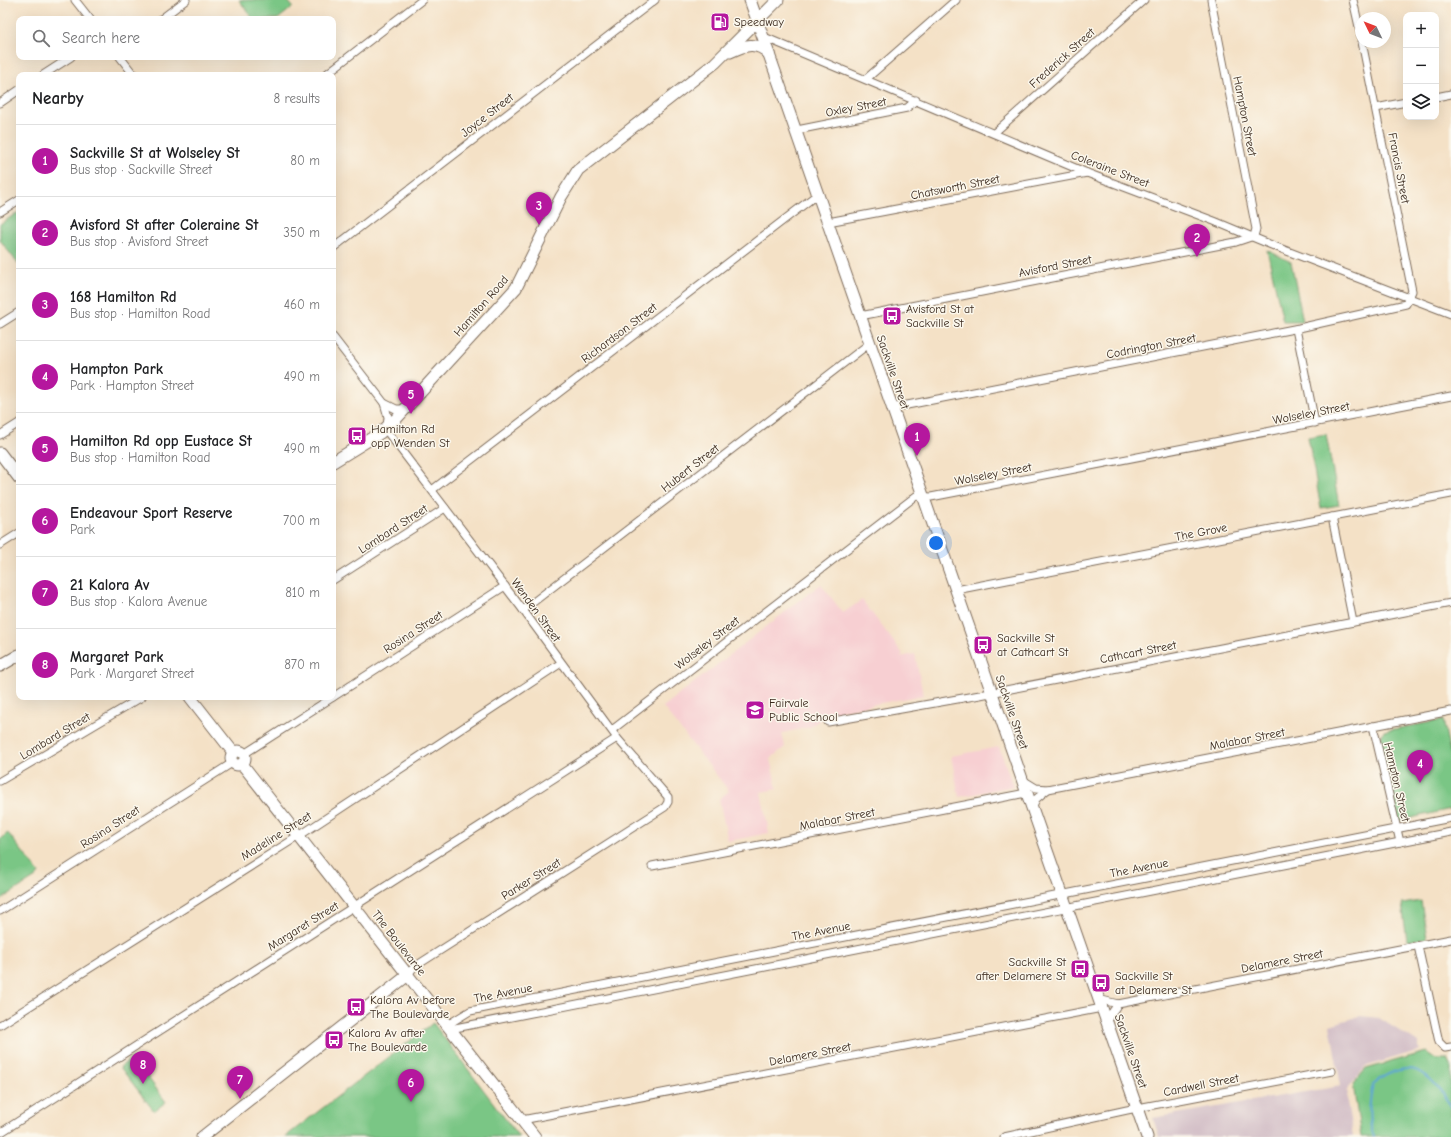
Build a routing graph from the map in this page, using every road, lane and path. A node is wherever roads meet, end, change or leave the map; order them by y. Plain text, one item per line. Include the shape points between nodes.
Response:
1 (75, 0) edge
2 (186, 0) edge
3 (422, 0) edge
4 (655, 0) edge
5 (750, 0) edge
6 (778, 0) edge
7 (956, 0) edge
8 (1144, 0) edge
9 (1211, 0) edge
10 (1353, 0) edge
11 (1356, 12) edge
12 (88, 16) edge
13 (165, 16) edge
14 (758, 20) junction
15 (764, 37) junction
16 (1363, 48) edge
17 (770, 55) junction
18 (66, 60) edge
19 (122, 60) edge
20 (715, 63) junction
21 (48, 72) edge
22 (132, 72) edge
23 (329, 72) edge
24 (866, 79) junction
25 (16, 92) edge
26 (1451, 94) edge
27 (1439, 96) edge
28 (916, 100) junction
29 (0, 103) edge
30 (1403, 103) edge
31 (1376, 108) junction
32 (796, 130) junction
33 (994, 133) junction
34 (1087, 173) junction
35 (819, 193) junction
36 (16, 202) edge
37 (0, 212) edge
38 (828, 222) junction
39 (1254, 236) junction
40 (336, 246) edge
41 (1410, 298) junction
42 (16, 314) edge
43 (1451, 314) edge
44 (860, 316) junction
45 (0, 324) edge
46 (1296, 329) junction
47 (336, 341) edge
48 (870, 343) junction
49 (1451, 396) edge
50 (384, 403) junction
51 (892, 408) junction
52 (405, 409) junction
53 (1315, 423) junction
54 (16, 425) edge
55 (386, 428) junction
56 (0, 435) edge
57 (0, 454) edge
58 (336, 460) edge
59 (16, 474) edge
60 (432, 490) junction
61 (1451, 494) edge
62 (923, 496) junction
63 (445, 508) junction
64 (1332, 518) junction
65 (16, 535) edge
66 (0, 545) edge
67 (336, 578) edge
68 (505, 586) junction
69 (956, 590) junction
70 (1451, 603) edge
71 (523, 610) junction
72 (1353, 622) junction
73 (16, 657) edge
74 (561, 663) junction
75 (0, 666) edge
76 (991, 692) junction
77 (336, 695) edge
78 (137, 700) edge
79 (192, 700) edge
80 (328, 700) edge
81 (1451, 711) edge
82 (828, 722) dead end
83 (1373, 726) junction
84 (612, 730) junction
85 (617, 738) junction
86 (238, 758) junction
87 (1022, 779) junction
88 (0, 781) edge
89 (1048, 789) junction
90 (1026, 793) junction
91 (668, 802) joint
92 (1032, 808) junction
93 (1451, 818) edge
94 (1397, 829) junction
95 (1451, 832) edge
96 (299, 835) junction
97 (1400, 842) junction
98 (652, 866) dead end
99 (1062, 895) junction
100 (354, 907) junction
101 (1066, 908) junction
102 (0, 911) edge
103 (1451, 939) edge
104 (1418, 946) junction
105 (408, 975) junction
106 (1100, 1003) junction
107 (1118, 1004) junction
108 (1106, 1021) junction
109 (0, 1025) edge
110 (450, 1029) junction
111 (1451, 1047) edge
112 (1332, 1071) dead end
113 (1137, 1109) junction
114 (522, 1120) junction
115 (0, 1133) edge
116 (202, 1137) edge
117 (535, 1137) edge
118 (1004, 1137) edge
119 (1147, 1137) edge

1 - 12 street
2 - 13 street
3 - 23 street
4 - 40 street, Joyce Street
5 - 14 main road, Sackville Street
6 - 14 main road, Hamilton Road
7 - 24 street
8 - 33 street, Frederick Street
9 - 39 street, Hampton Street via 1256,229
10 - 11 street
14 - 15 main road, Sackville Street
14 - 20 main road, Hamilton Road
15 - 17 main road, Sackville Street
15 - 24 street, Coleraine Street
16 - 31 street, Francis Street
17 - 20 main road via 761,46 750,45 730,52
17 - 32 main road, Sackville Street
18 - 21 street
19 - 22 street
20 - 52 main road, Hamilton Road via 578,170 561,196 516,288
24 - 28 street, Coleraine Street
25 - 29 street
26 - 27 street
28 - 32 street, Oxley Street via 907,108
28 - 33 street, Coleraine Street
30 - 31 street
31 - 41 street, Francis Street via 1412,292
32 - 35 main road, Sackville Street
33 - 34 street, Coleraine Street
34 - 38 street, Chatsworth Street
34 - 39 street, Coleraine Street
35 - 38 main road, Sackville Street
35 - 60 street, Richardson Street
36 - 37 street
38 - 44 main road, Sackville Street
39 - 41 street, Coleraine Street
39 - 44 street, Avisford Street via 1236,242
41 - 43 street, Coleraine Street
41 - 46 street, Codrington Street via 1406,304
42 - 45 street
44 - 48 main road, Sackville Street
46 - 51 street, Codrington Street
46 - 53 street
47 - 50 street
48 - 51 main road, Sackville Street
48 - 71 street, Hubert Street
49 - 53 street, Wolseley Street
50 - 52 street
50 - 55 street via 388,417
51 - 62 main road, Sackville Street
52 - 55 main road, Hamilton Road
53 - 62 street, Wolseley Street via 931,497
54 - 56 street
55 - 58 main road, Hamilton Road
55 - 60 street, Wenden Street
57 - 59 main road
60 - 63 street, Wenden Street
61 - 64 street, The Grove
62 - 69 main road, Sackville Street
62 - 84 street, Wolseley Street via 916,496
63 - 67 street, Lombard Street
63 - 68 street, Wenden Street
64 - 69 street, The Grove
64 - 72 street
65 - 66 street
68 - 71 street, Wenden Street
68 - 77 street, Rosina Street
69 - 76 main road, Sackville Street
70 - 72 street, Cathcart Street
71 - 74 street, Wenden Street
72 - 76 street, Cathcart Street
73 - 75 main road
74 - 84 street, Wenden Street
74 - 96 street, Madeline Street
76 - 82 street, Cathcart Street
76 - 87 main road, Sackville Street
78 - 88 street, Lombard Street
79 - 86 main road, The Boulevarde
80 - 86 street, Rosina Street
81 - 83 street, Malabar Street
83 - 89 street, Malabar Street
83 - 94 street, Hampton Street
84 - 85 street, Wenden Street
85 - 91 street, Wenden Street via 668,798
85 - 100 street, Margaret Street
86 - 96 main road, The Boulevarde
86 - 102 street, Rosina Street
87 - 89 street, Malabar Street via 1036,788
87 - 90 main road, Sackville Street
89 - 92 street via 1036,799
90 - 92 main road, Sackville Street
90 - 98 street, Malabar Street
91 - 105 street, Parker Street via 665,807 422,962
92 - 99 main road, Sackville Street
93 - 94 street, The Avenue
94 - 97 street, Hampton Street
94 - 99 street, The Avenue
95 - 97 street, The Avenue
96 - 100 main road, The Boulevarde
96 - 109 street, Madeline Street
97 - 101 street, The Avenue
99 - 101 main road, Sackville Street
99 - 110 street, The Avenue via 470,1011 452,1022
100 - 105 main road, The Boulevarde
100 - 115 street, Margaret Street
101 - 106 main road, Sackville Street
101 - 110 street, The Avenue
103 - 104 street, Delamere Street
104 - 107 street, Delamere Street
104 - 111 street via 1439,1042 1445,1048
105 - 110 main road, The Boulevarde
105 - 116 main road
106 - 107 street, Delamere Street
106 - 108 main road, Sackville Street
106 - 114 street, Delamere Street
107 - 108 street
108 - 113 main road, Sackville Street
110 - 114 main road, The Boulevarde
112 - 113 street, Cardwell Street
113 - 118 street, Cardwell Street
113 - 119 main road, Sackville Street
114 - 117 main road, The Boulevarde

